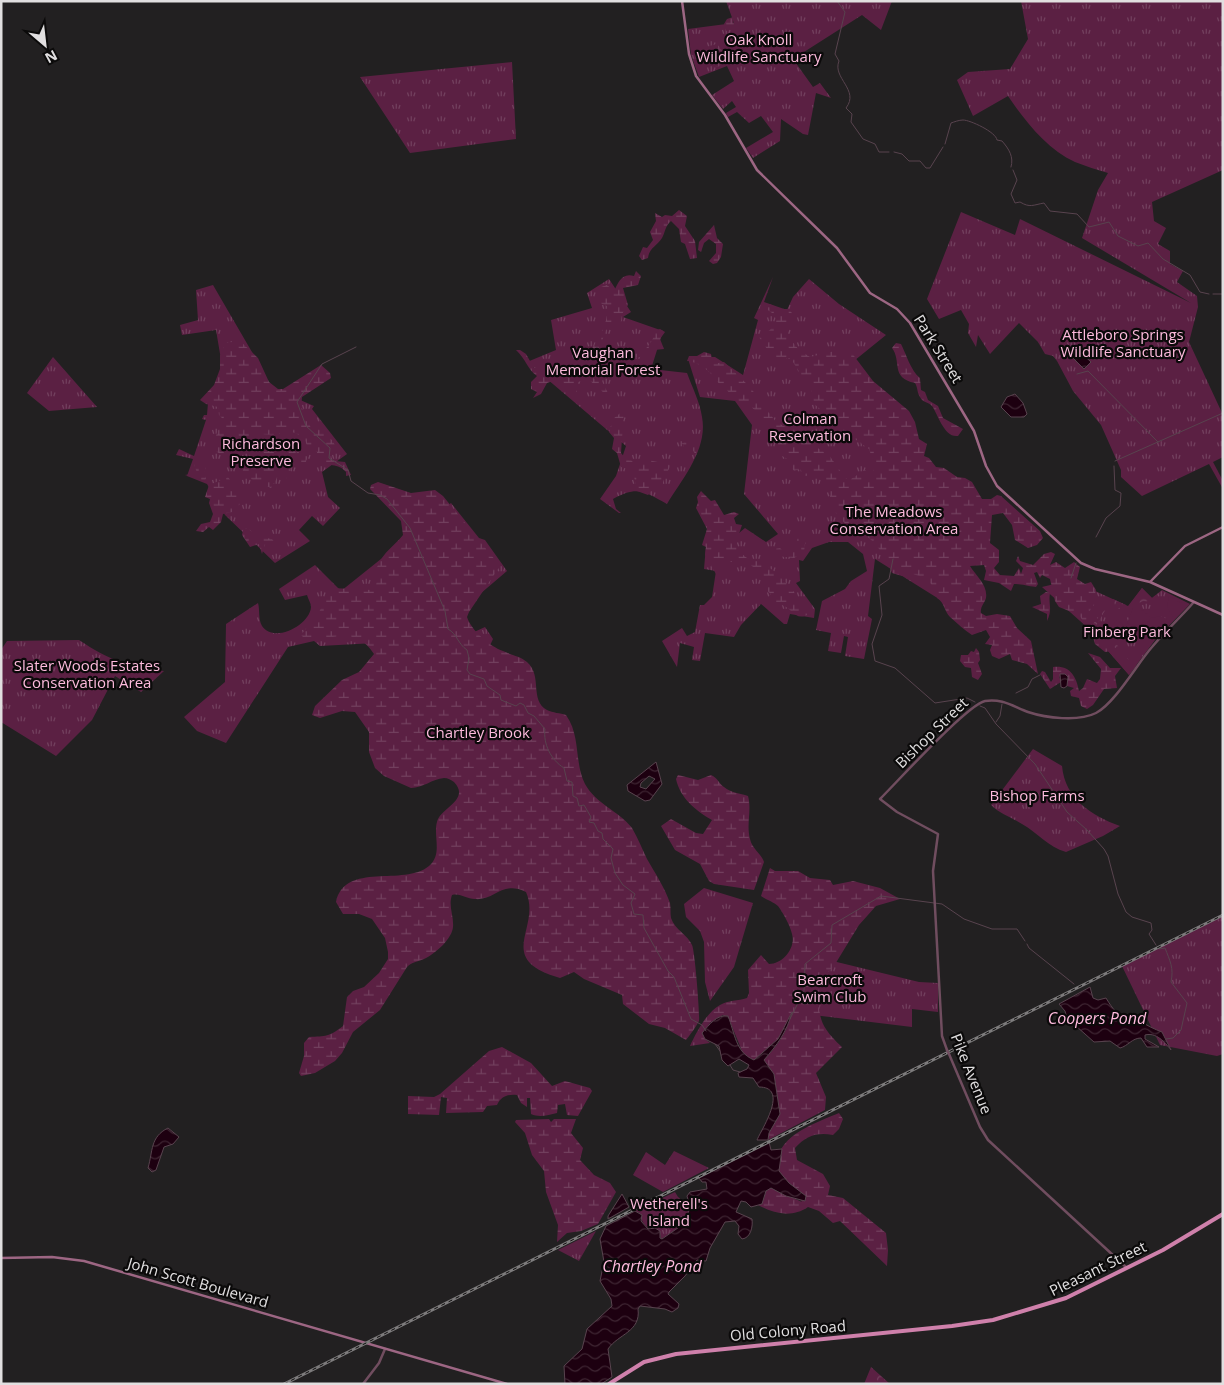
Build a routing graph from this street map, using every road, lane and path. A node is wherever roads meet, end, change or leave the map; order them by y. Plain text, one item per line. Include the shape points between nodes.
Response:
1 (682, 1) edge
2 (1223, 527) edge
3 (1150, 582) junction
4 (1194, 603) junction
5 (1223, 615) edge
6 (880, 799) joint
7 (1223, 1214) edge
8 (1, 1258) edge
9 (1127, 1268) junction
10 (975, 1324) joint
11 (385, 1349) junction
12 (362, 1384) edge
13 (507, 1384) edge
14 (609, 1384) edge

1 - 3 main road, Park Street via 689,54 699,81 725,115 760,174 837,248 870,292 897,309 910,323 974,431 986,466 1001,491 1081,562 1095,569
2 - 3 main road via 1185,546
3 - 4 main road, Park Street
4 - 5 main road, Park Street
4 - 6 street, Bishop Street via 1161,636 1099,711 1088,716 1065,717 1029,712 1002,701 984,702 954,725
6 - 9 street, Pike Avenue, bridge via 902,816 938,834 934,872 942,1036 980,1127 991,1144
7 - 9 highway, Pleasant Street
8 - 11 main road, John Scott Boulevard via 80,1260
9 - 10 highway, Pleasant Street via 1058,1302
10 - 14 highway, Old Colony Road via 676,1354 642,1364
11 - 12 street via 379,1363
11 - 13 main road, John Scott Boulevard

